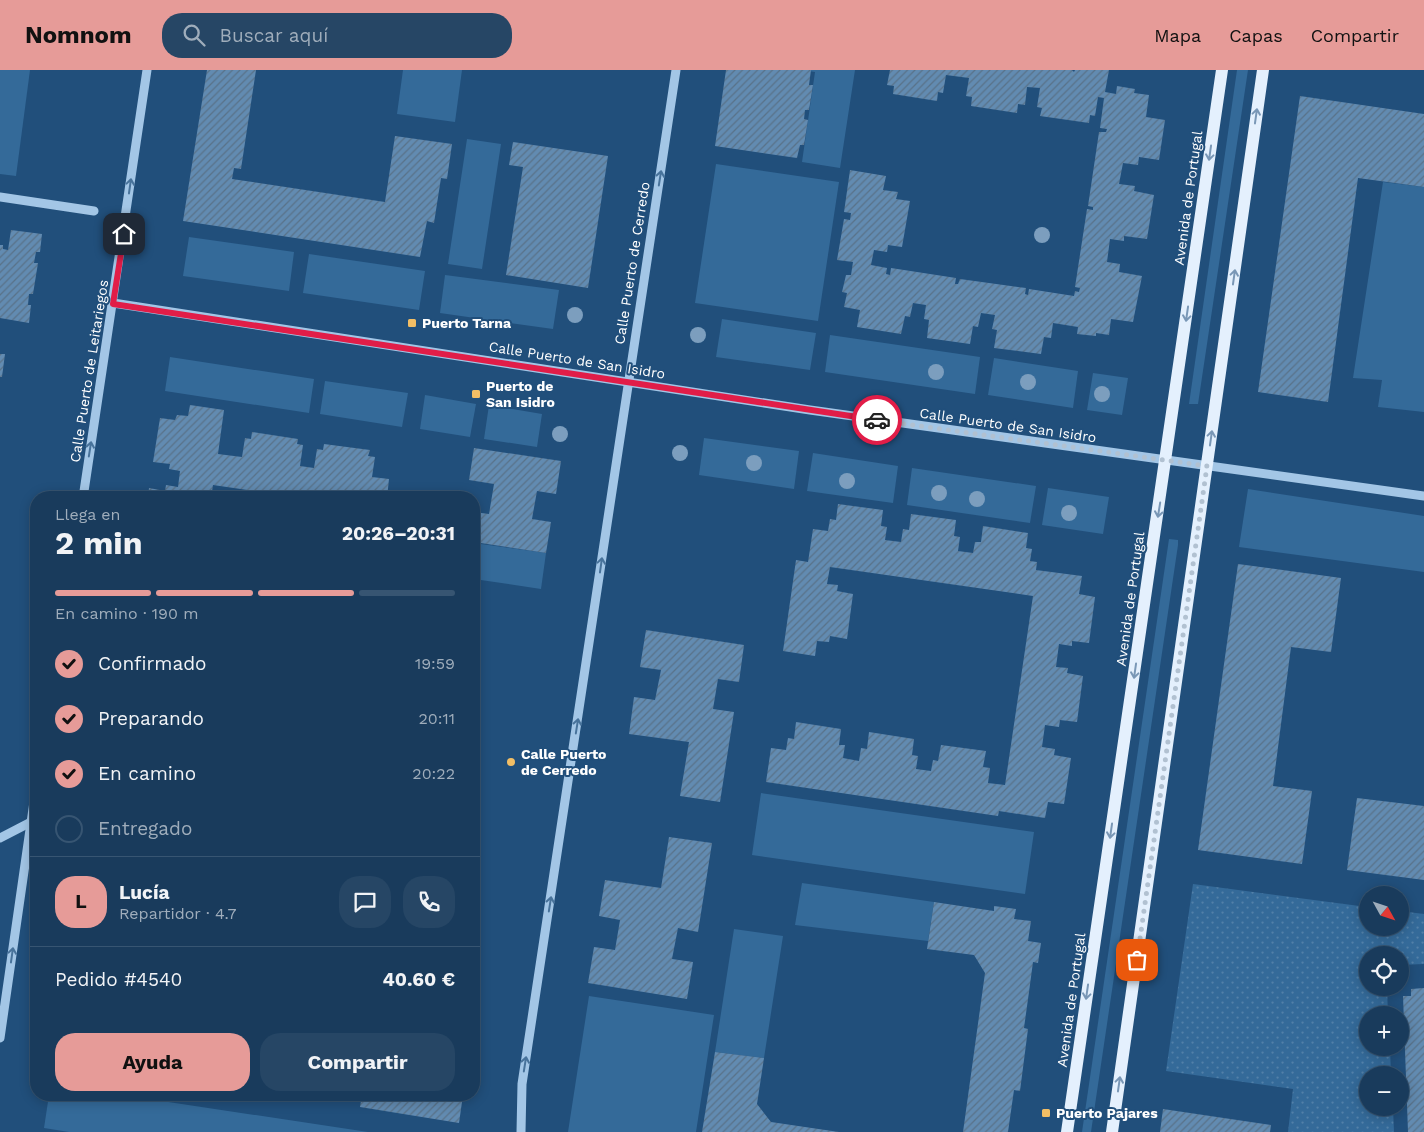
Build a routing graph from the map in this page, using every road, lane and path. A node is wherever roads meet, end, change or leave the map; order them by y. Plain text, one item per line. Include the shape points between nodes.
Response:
1 (147, 70) edge
2 (676, 70) edge
3 (1222, 70) edge
4 (1263, 70) edge
5 (0, 197) edge
6 (94, 211) dead end
7 (113, 304) junction
8 (628, 382) junction
9 (1166, 462) junction
10 (1207, 466) junction
11 (83, 491) edge
12 (1424, 496) edge
13 (30, 823) edge
14 (30, 829) edge
15 (0, 838) edge
16 (0, 1038) edge
17 (521, 1132) edge
18 (1067, 1132) edge
19 (1112, 1132) edge

7 -> 1 street, Calle Puerto de Leitariegos
8 -> 2 street, Calle Puerto de Cerredo
3 -> 9 main road, Avenida de Portugal
10 -> 4 main road
5 - 6 street
7 - 8 street, Calle Puerto de San Isidro
11 -> 7 street, Calle Puerto de Leitariegos
8 - 9 street, Calle Puerto de San Isidro
17 -> 8 street, Calle Puerto de Cerredo via 522,1084
9 - 10 street, Calle Puerto de San Isidro
9 -> 18 main road, Avenida de Portugal
10 - 12 street, Calle Puerto de San Isidro
19 -> 10 main road
13 - 15 street
16 -> 14 street

